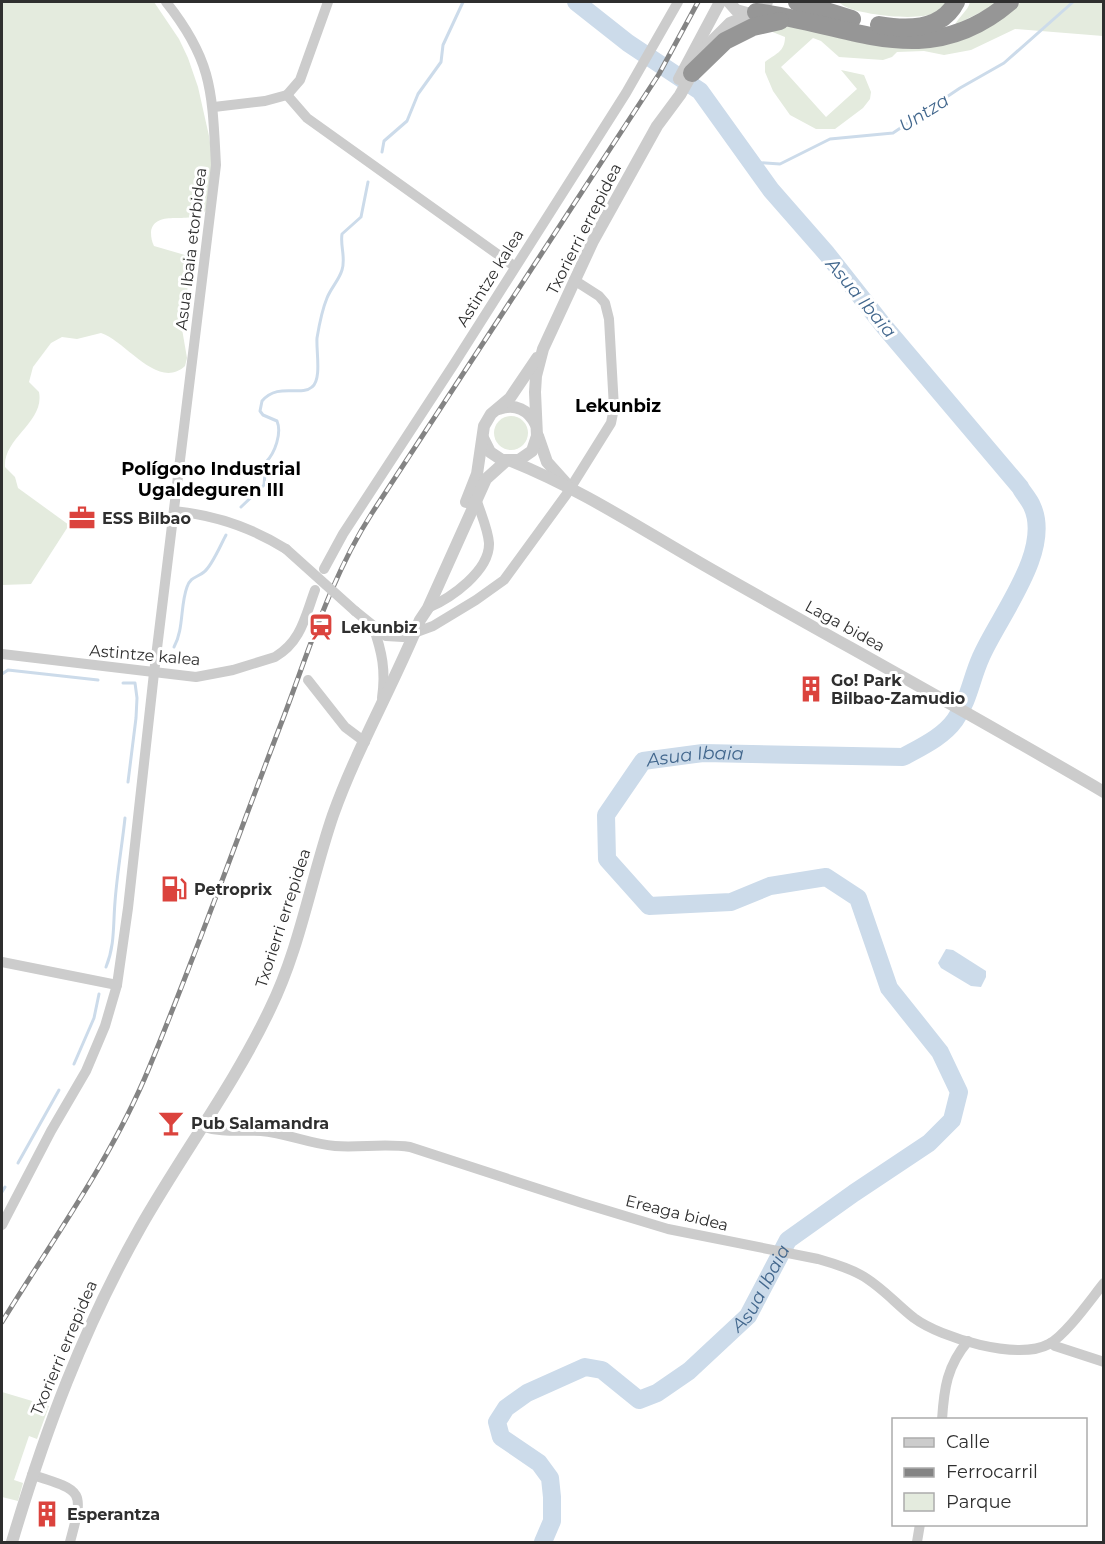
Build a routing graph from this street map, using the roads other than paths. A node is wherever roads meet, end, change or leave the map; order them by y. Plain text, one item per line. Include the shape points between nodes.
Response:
1 (166, 2) edge
2 (328, 2) edge
3 (678, 2) edge
4 (720, 2) edge
5 (729, 2) edge
6 (797, 2) edge
7 (956, 2) edge
8 (1010, 2) edge
9 (823, 7) edge
10 (758, 9) edge
11 (802, 20) junction
12 (689, 72) junction
13 (287, 95) junction
14 (214, 107) junction
15 (514, 266) junction
16 (574, 280) junction
17 (543, 350) junction
18 (496, 410) junction
19 (537, 433) junction
20 (483, 438) junction
21 (509, 461) junction
22 (570, 488) junction
23 (476, 498) junction
24 (174, 511) junction
25 (324, 569) dead end
26 (315, 590) dead end
27 (428, 608) junction
28 (420, 620) junction
29 (372, 625) junction
30 (414, 634) junction
31 (2, 654) edge
32 (154, 673) junction
33 (308, 680) dead end
34 (380, 708) junction
35 (364, 742) junction
36 (1104, 792) edge
37 (2, 962) edge
38 (117, 985) junction
39 (201, 1126) junction
40 (2, 1225) edge
41 (1104, 1283) edge
42 (968, 1341) junction
43 (1051, 1343) junction
44 (1104, 1362) edge
45 (942, 1418) edge
46 (32, 1475) junction
47 (921, 1526) edge
48 (12, 1542) edge
49 (69, 1542) edge
50 (917, 1542) edge

1 - 14 street, Asua Ibaia etorbidea via 200,52
2 - 13 street via 300,80
3 - 15 street, Astintze kalea
4 - 12 street, Txorierri errepidea
5 - 10 street via 736,10
6 - 9 highway
7 - 9 highway via 936,23 898,28
8 - 11 highway via 982,23 927,41 881,38
10 - 11 highway
10 - 12 street, Txorierri errepidea via 721,31
11 - 12 highway via 744,30 725,40
12 - 16 street, Txorierri errepidea
13 - 14 street via 266,102
13 - 15 street via 307,118
14 - 24 street, Asua Ibaia etorbidea via 216,165
15 - 25 street, Astintze kalea
16 - 17 street, Txorierri errepidea
16 - 22 street via 605,303 614,408 611,423
17 - 18 street, Txorierri errepidea via 514,393
17 - 19 street, Txorierri errepidea via 534,393
18 - 19 street via 509,406 522,409 532,417
18 - 20 street, Txorierri errepidea via 487,420
19 - 21 street, Txorierri errepidea via 536,444 526,456
19 - 22 street via 547,462
20 - 21 street via 495,457
20 - 28 street, Txorierri errepidea via 474,483
21 - 22 street, Laga bidea
21 - 23 street, Txorierri errepidea via 486,479
22 - 30 street via 504,580 442,621
22 - 36 street, Laga bidea
23 - 27 street, Txorierri errepidea
23 - 27 street via 489,541 488,555 481,568 449,598
24 - 29 street, bridge via 233,523 262,535 286,549
24 - 32 street, Asua Ibaia etorbidea
26 - 32 street, Astintze kalea via 294,644 275,657 204,677
27 - 28 street, Txorierri errepidea
28 - 30 street, Txorierri errepidea
29 - 30 street via 386,636
29 - 34 street via 383,656
30 - 34 street, Txorierri errepidea
31 - 32 street, Astintze kalea
32 - 38 street, Asua Ibaia etorbidea
33 - 35 street via 345,727
34 - 35 street, Txorierri errepidea
35 - 39 street, Txorierri errepidea via 325,839 280,985 261,1027
37 - 38 street
38 - 40 street, Asua Ibaia etorbidea via 86,1071
39 - 42 street, Ereaga bidea via 219,1131 281,1133 335,1146 410,1147 668,1229 799,1254 854,1271 928,1327
39 - 46 street, Txorierri errepidea via 141,1225 96,1311
41 - 43 street
42 - 43 street, Ereaga bidea via 1021,1352
42 - 45 street via 947,1375
43 - 44 street
46 - 48 street, Txorierri errepidea
46 - 49 street via 72,1490 79,1499
47 - 50 street

